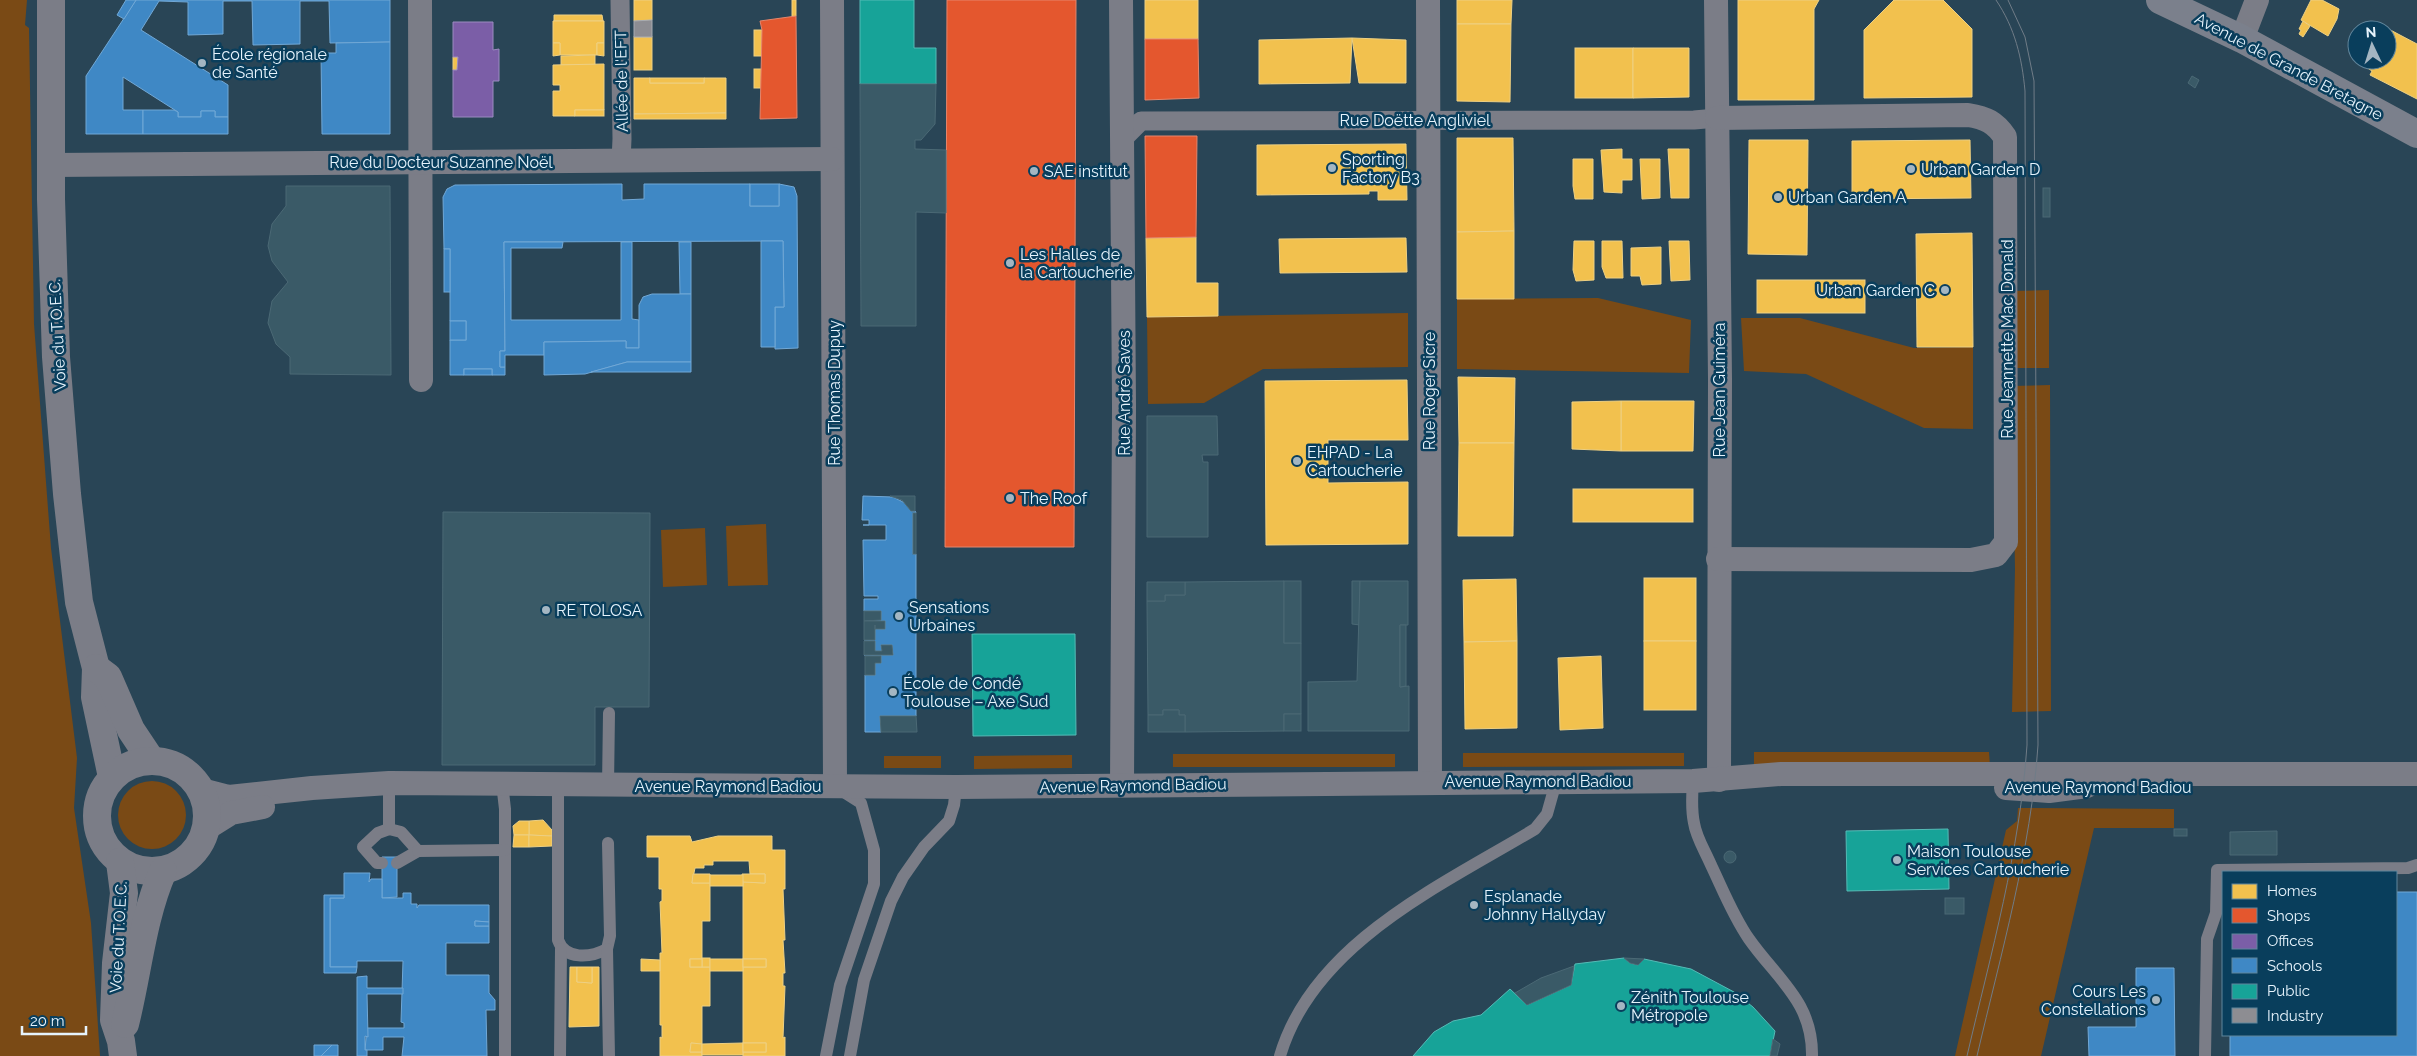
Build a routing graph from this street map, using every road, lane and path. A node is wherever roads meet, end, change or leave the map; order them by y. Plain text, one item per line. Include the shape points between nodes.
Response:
1 (51, 0) edge
2 (420, 0) edge
3 (620, 0) edge
4 (832, 0) edge
5 (1121, 0) edge
6 (1428, 0) edge
7 (1716, 0) edge
8 (2160, 0) edge
9 (2257, 0) edge
10 (2242, 39) junction
11 (1717, 118) junction
12 (1428, 120) junction
13 (2417, 134) edge
14 (1122, 140) junction
15 (832, 159) junction
16 (620, 161) junction
17 (419, 162) junction
18 (51, 165) junction
19 (420, 380) dead end
20 (1718, 559) junction
21 (96, 668) junction
22 (609, 713) dead end
23 (151, 760) junction
24 (2417, 774) edge
25 (608, 776) junction
26 (112, 777) junction
27 (1719, 780) junction
28 (1693, 781) junction
29 (1430, 782) junction
30 (1556, 782) junction
31 (2417, 785) edge
32 (552, 786) junction
33 (835, 786) junction
34 (1122, 786) junction
35 (956, 787) junction
36 (503, 788) junction
37 (389, 789) junction
38 (202, 790) junction
39 (207, 828) junction
40 (389, 829) junction
41 (608, 843) dead end
42 (418, 850) junction
43 (505, 850) junction
44 (120, 862) junction
45 (397, 862) dead end
46 (382, 863) dead end
47 (2417, 865) edge
48 (163, 871) junction
49 (561, 949) junction
50 (607, 949) junction
51 (122, 1048) edge
52 (505, 1056) edge
53 (560, 1056) edge
54 (609, 1056) edge
55 (826, 1056) edge
56 (850, 1056) edge
57 (1280, 1056) edge
58 (1812, 1056) edge
59 (2206, 1056) edge

1 - 18 street, Voie du T.O.E.C.
2 - 17 street
3 - 16 street, Allée de l'EFT
4 - 15 street, Rue Thomas Dupuy
5 - 14 street, Rue André Saves
6 - 12 street, Rue Roger Sicre
7 - 11 street, Rue Jean Guiméra
8 - 10 main road, Avenue de Grande Bretagne
9 - 10 street
10 - 13 main road, Avenue de Grande Bretagne
11 - 12 street, Rue Doëtte Angliviel
11 - 20 street, Rue Jean Guiméra
11 - 20 street, Rue Jeannette Mac Donald via 1968,115 1984,117 1997,124 2005,137 2008,435 2006,542 1996,556 1972,560
12 - 14 street, Rue Doëtte Angliviel via 1141,121
12 - 29 street, Rue Roger Sicre
14 - 34 street, Rue André Saves
15 - 16 street, Rue du Docteur Suzanne Noël
15 - 33 street, Rue Thomas Dupuy
16 - 17 street, Rue du Docteur Suzanne Noël
17 - 18 street, Rue du Docteur Suzanne Noël
17 - 19 street
18 - 21 street, Voie du T.O.E.C. via 56,357 67,494 79,602
20 - 27 street, Rue Jean Guiméra
21 - 23 street, Voie du T.O.E.C. via 108,677 131,730
21 - 26 street, Voie du T.O.E.C. via 95,696
22 - 25 lane
23 - 26 street via 130,765
23 - 38 street via 180,768 193,777
24 - 27 street, Avenue Raymond Badiou via 1781,774
25 - 32 street, Avenue Raymond Badiou
25 - 33 street, Avenue Raymond Badiou
26 - 44 street via 101,792 96,812 98,831 106,848
27 - 28 street, Avenue Raymond Badiou
27 - 31 street, Avenue Raymond Badiou via 1782,786 1976,786 2049,791 2077,786
28 - 30 street, Avenue Raymond Badiou
28 - 58 lane via 1694,823 1699,838 1733,914 1802,1009 1810,1026
29 - 30 street, Avenue Raymond Badiou
29 - 34 street, Avenue Raymond Badiou
30 - 57 lane via 1548,814 1535,829 1392,915 1348,952 1309,996
32 - 36 street, Avenue Raymond Badiou
32 - 49 lane
33 - 35 street, Avenue Raymond Badiou
33 - 55 lane via 861,803 874,850 875,867 874,884 843,975
34 - 35 street, Avenue Raymond Badiou
35 - 56 lane via 949,821 907,871 891,901 864,980
36 - 37 street, Avenue Raymond Badiou
36 - 43 lane
37 - 38 street, Avenue Raymond Badiou via 312,788 229,796
37 - 39 street, Avenue Raymond Badiou via 231,813
37 - 40 lane
38 - 39 street via 208,809
39 - 48 street via 191,856 178,866
40 - 42 lane via 401,832
40 - 46 lane via 378,833 363,847 377,863
41 - 50 lane via 610,936
42 - 43 lane
42 - 45 lane
43 - 52 lane
44 - 48 street via 133,869
44 - 51 street, Voie du T.O.E.C. via 124,893 114,1020
47 - 59 lane via 2408,868 2217,870 2216,913 2207,939
48 - 51 street, Voie du T.O.E.C. via 151,898
49 - 50 lane via 570,955 598,954
49 - 53 lane
50 - 54 lane

